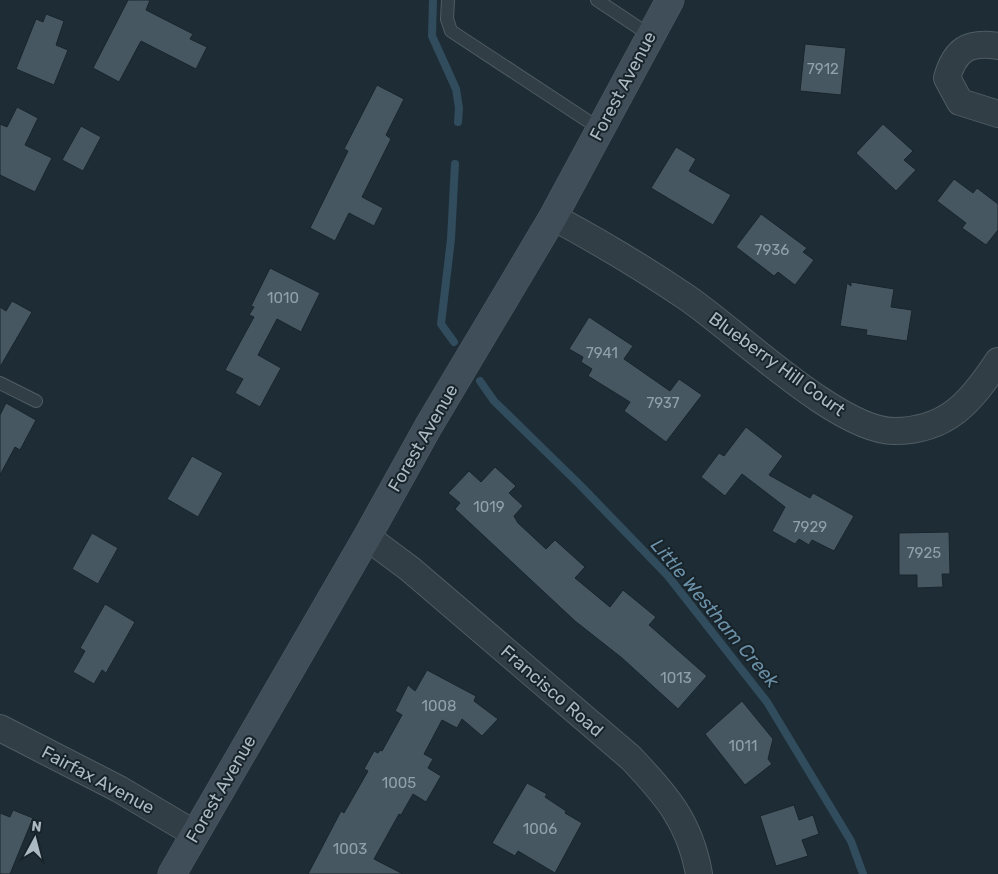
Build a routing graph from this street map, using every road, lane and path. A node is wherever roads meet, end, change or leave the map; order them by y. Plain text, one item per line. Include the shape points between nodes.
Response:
1 (448, 0) edge
2 (597, 0) edge
3 (670, 0) edge
4 (650, 36) junction
5 (998, 46) edge
6 (998, 114) edge
7 (600, 129) junction
8 (553, 216) junction
9 (998, 361) edge
10 (0, 382) edge
11 (36, 401) dead end
12 (367, 537) junction
13 (0, 728) edge
14 (195, 834) junction
15 (172, 874) edge
16 (699, 874) edge

1 - 7 lane via 447,19 451,32
2 - 4 lane
3 - 4 main road, Forest Avenue
4 - 7 main road, Forest Avenue
5 - 6 street via 982,44 962,50 952,62 947,78 960,102
7 - 8 main road, Forest Avenue
8 - 9 street, Blueberry Hill Court via 687,298 831,407 862,425 893,431 938,423 964,407
8 - 12 main road, Forest Avenue
10 - 11 lane
12 - 14 main road, Forest Avenue
12 - 16 street, Francisco Road via 410,569 631,758 660,788 681,817
13 - 14 street, Fairfax Avenue via 119,789
14 - 15 main road, Forest Avenue

